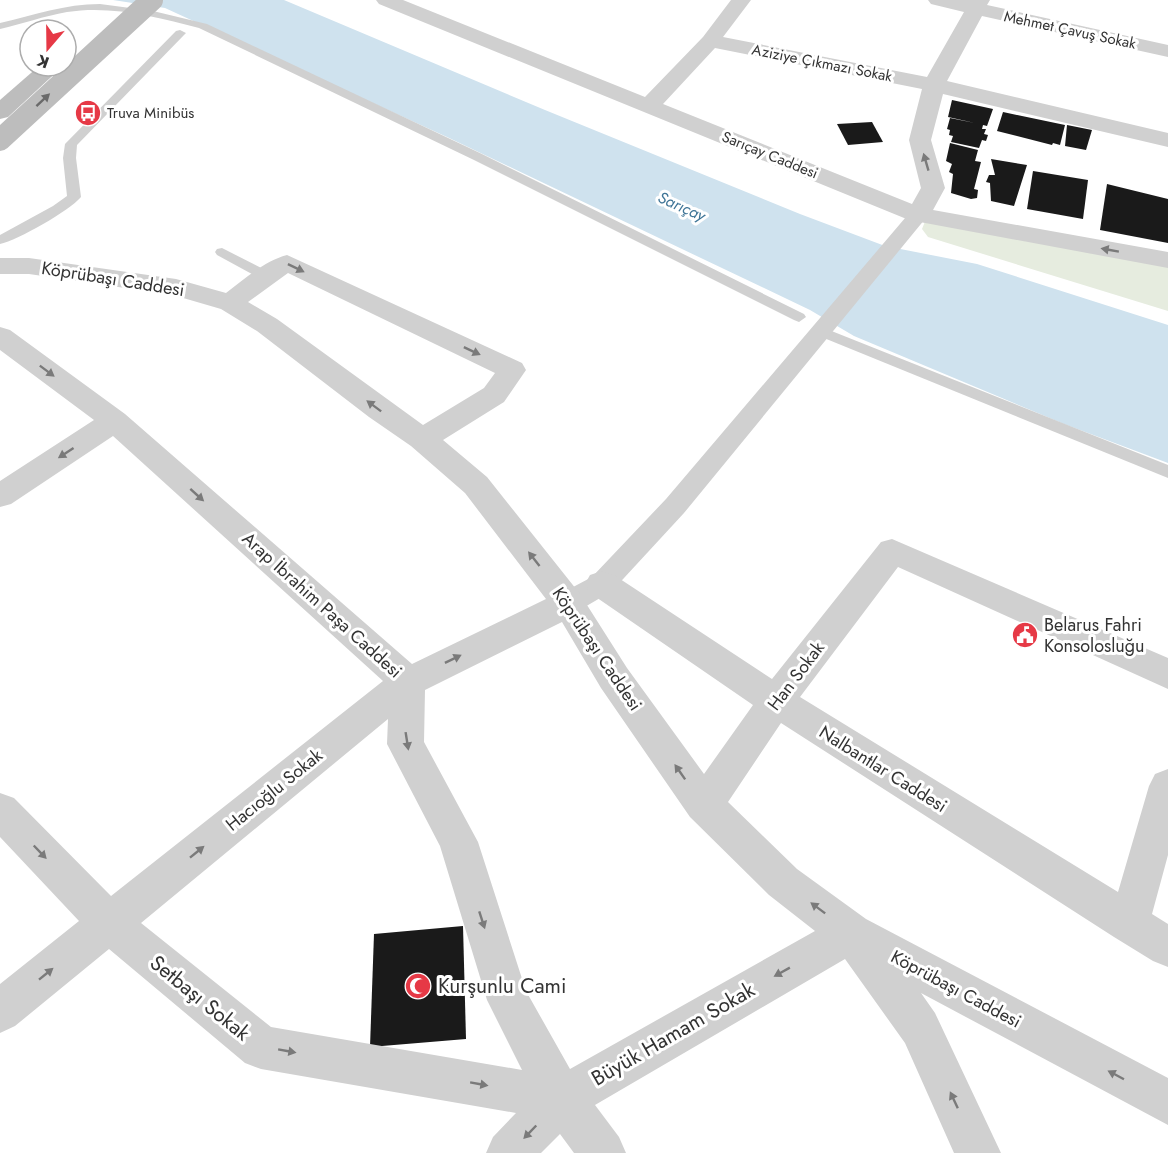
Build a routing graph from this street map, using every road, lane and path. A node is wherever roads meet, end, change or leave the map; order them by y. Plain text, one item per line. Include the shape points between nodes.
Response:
1 (126, 0) edge
2 (152, 0) edge
3 (386, 0) edge
4 (741, 0) edge
5 (938, 0) edge
6 (978, 5) edge
7 (0, 26) edge
8 (1168, 29) edge
9 (180, 33) dead end
10 (710, 41) junction
11 (78, 42) edge
12 (1162, 49) edge
13 (38, 78) edge
14 (934, 85) junction
15 (649, 106) junction
16 (0, 112) edge
17 (0, 140) edge
18 (1168, 140) edge
19 (918, 215) junction
20 (0, 240) edge
21 (222, 252) dead end
22 (1168, 260) edge
23 (0, 266) edge
24 (266, 276) junction
25 (230, 303) junction
26 (799, 317) dead end
27 (824, 333) dead end
28 (0, 336) edge
29 (115, 421) junction
30 (422, 439) junction
31 (1168, 472) edge
32 (0, 496) edge
33 (602, 584) junction
34 (568, 603) junction
35 (1168, 674) edge
36 (408, 682) junction
37 (776, 701) junction
38 (1168, 786) edge
39 (704, 805) junction
40 (0, 810) edge
41 (1129, 923) junction
42 (109, 924) junction
43 (851, 933) junction
44 (1168, 947) edge
45 (0, 1011) edge
46 (562, 1099) junction
47 (1168, 1102) edge
48 (509, 1153) edge
49 (603, 1153) edge
50 (978, 1153) edge

1 - 11 main road
17 -> 2 main road, bridge
3 - 15 street, Sarıçay Caddesi
4 - 10 street
5 - 6 street, Mehmet Çavuş Sokak
6 - 12 street, Mehmet Çavuş Sokak
6 - 14 street
7 - 26 lane via 87,8 168,16 203,26
8 - 12 street
9 - 20 lane via 71,144 68,159 74,197
10 - 14 street, Aziziye Çıkmazı Sokak
10 - 15 street
13 - 16 main road
14 - 18 street, Aziziye Çıkmazı Sokak
19 -> 14 street via 933,188 920,140
15 - 19 street, Sarıçay Caddesi
22 -> 19 street, Sarıçay Caddesi
19 - 33 street via 675,506
21 - 24 lane
23 - 25 street, Köprübaşı Caddesi via 29,266 176,287
24 - 25 street
24 -> 30 street via 287,263 512,370 494,395
30 -> 25 street, Köprübaşı Caddesi via 267,325
27 - 31 lane
28 -> 29 street, Arap İbrahim Paşa Caddesi
29 -> 32 street
29 -> 36 street, Arap İbrahim Paşa Caddesi
34 -> 30 street, Köprübaşı Caddesi via 476,485
33 - 34 street
33 - 37 street, Nalbantlar Caddesi
36 -> 34 street, Hacıoğlu Sokak
39 -> 34 street, Köprübaşı Caddesi via 614,678
35 - 37 street, Han Sokak via 892,551
42 -> 36 street, Hacıoğlu Sokak
36 -> 46 street, Arap İbrahim Paşa Caddesi via 405,744 458,842 508,1000
37 - 39 street, Han Sokak
37 - 41 street, Nalbantlar Caddesi
38 - 41 street
43 -> 39 street, Köprübaşı Caddesi via 783,882
40 -> 42 street, Setbaşı Sokak
41 - 44 street, Nalbantlar Caddesi
45 -> 42 street, Hacıoğlu Sokak
42 -> 46 street, Setbaşı Sokak via 261,1047
43 -> 46 street, Büyük Hamam Sokak
47 -> 43 street, Köprübaşı Caddesi
50 -> 43 street via 920,1028
46 -> 48 street, Büyük Hamam Sokak
46 - 49 street, Arap İbrahim Paşa Caddesi

